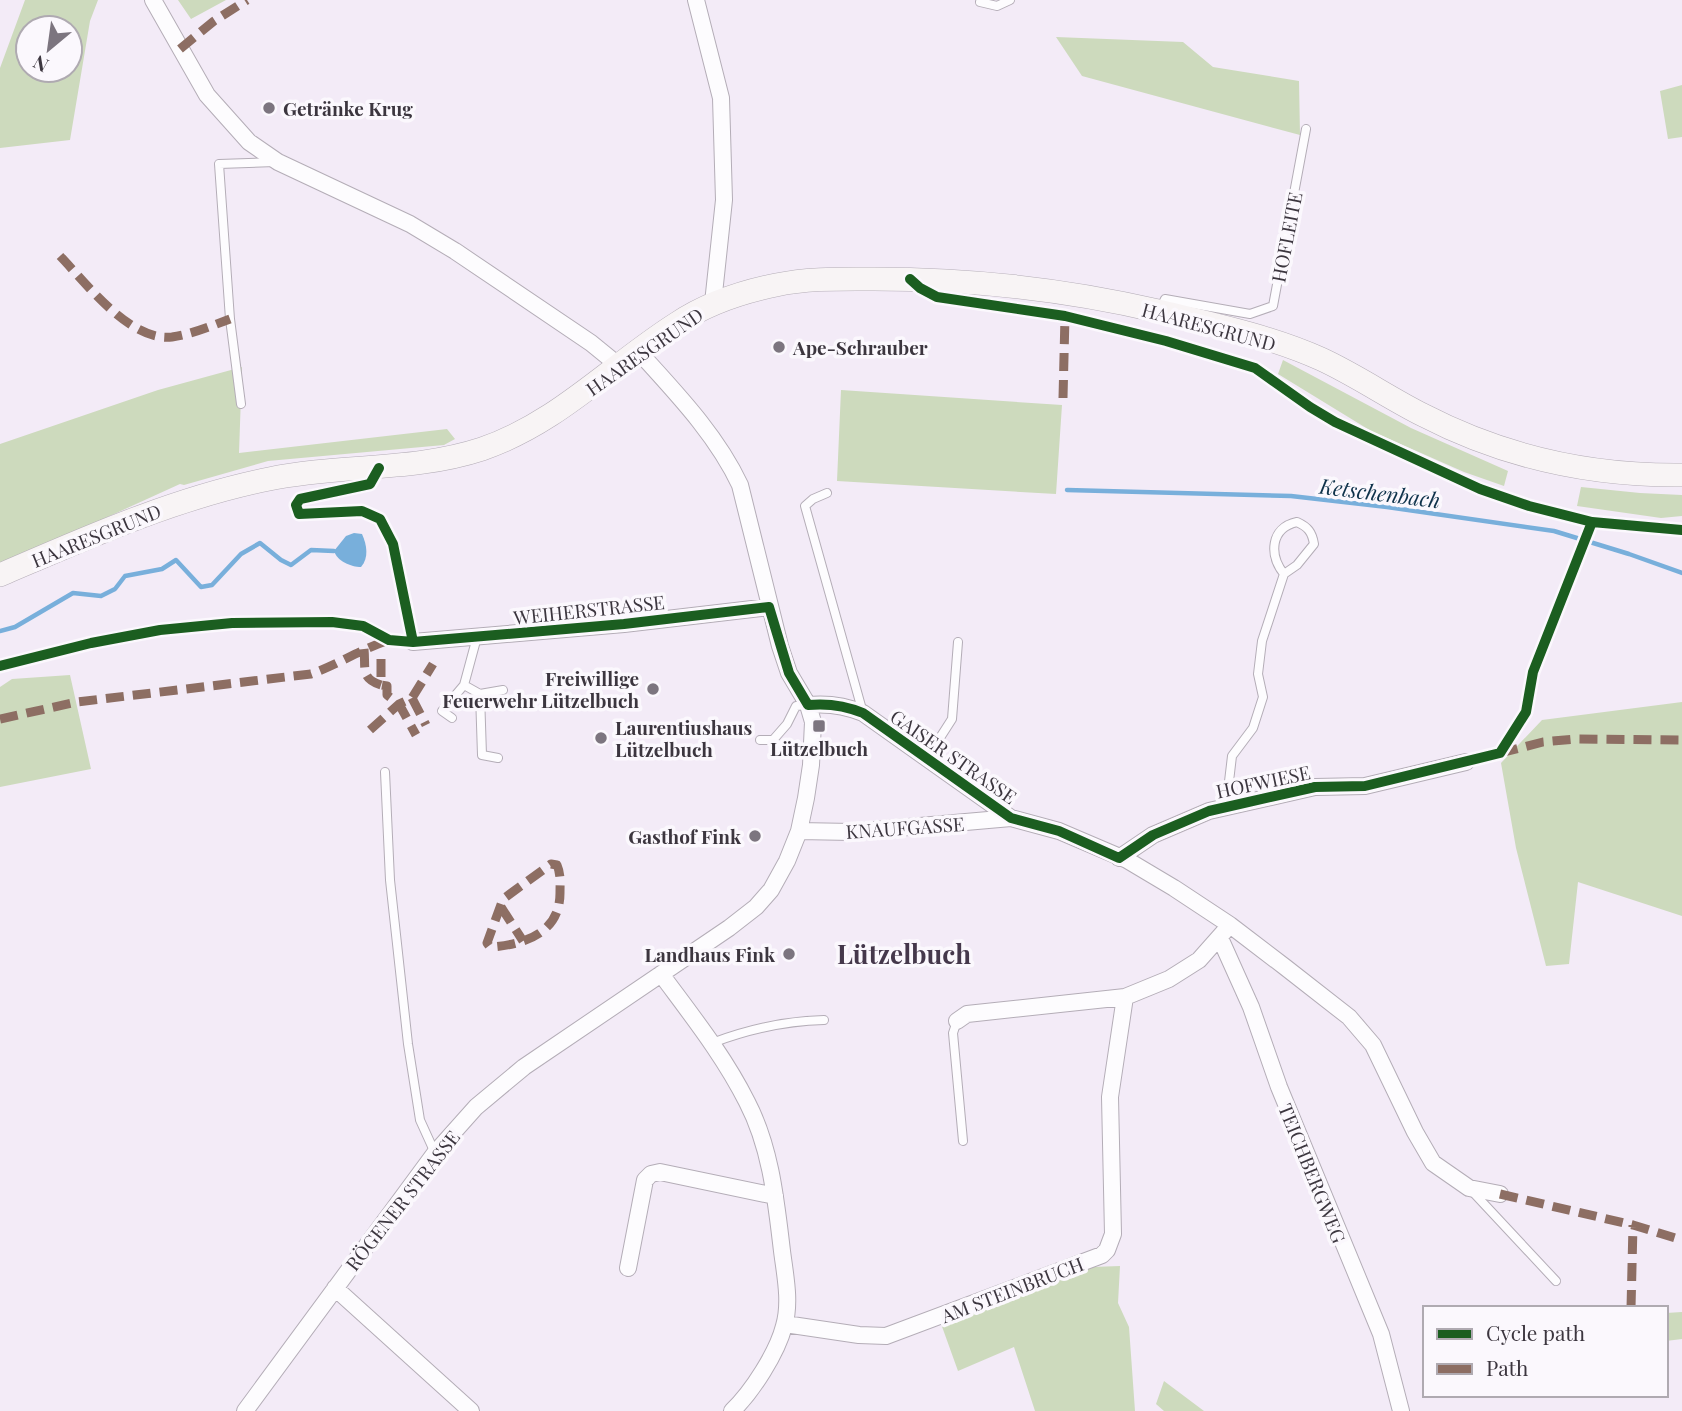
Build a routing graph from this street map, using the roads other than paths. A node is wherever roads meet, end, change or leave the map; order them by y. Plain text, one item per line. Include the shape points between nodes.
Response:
1 (153, 0) edge
2 (696, 0) edge
3 (1010, 0) edge
4 (980, 2) dead end
5 (1306, 129) dead end
6 (278, 162) junction
7 (713, 303) junction
8 (1159, 311) junction
9 (638, 351) junction
10 (618, 365) junction
11 (241, 404) dead end
12 (1682, 475) edge
13 (827, 493) dead end
14 (1284, 574) junction
15 (0, 575) edge
16 (769, 607) junction
17 (477, 637) junction
18 (413, 642) dead end
19 (958, 642) dead end
20 (464, 685) junction
21 (503, 690) dead end
22 (480, 694) junction
23 (808, 705) junction
24 (863, 713) junction
25 (452, 718) dead end
26 (760, 740) dead end
27 (498, 758) dead end
28 (927, 758) junction
29 (1466, 762) dead end
30 (385, 772) dead end
31 (1226, 807) junction
32 (1011, 818) junction
33 (799, 831) junction
34 (1119, 858) junction
35 (1225, 931) junction
36 (661, 974) junction
37 (1125, 997) junction
38 (824, 1020) dead end
39 (957, 1021) joint
40 (712, 1043) junction
41 (963, 1141) dead end
42 (435, 1153) junction
43 (1469, 1188) junction
44 (1500, 1194) dead end
45 (775, 1196) junction
46 (628, 1268) dead end
47 (1556, 1281) dead end
48 (335, 1288) junction
49 (785, 1324) junction
50 (245, 1411) edge
51 (471, 1411) edge
52 (732, 1411) edge
53 (1401, 1411) edge

1 - 6 street via 207,95 249,142
2 - 7 street via 721,98 724,200
3 - 4 lane via 997,6
5 - 8 lane, HOFLEITE via 1273,306 1250,314 1165,299
6 - 10 street via 410,224
6 - 11 lane via 219,164
7 - 8 street, HAARESGRUND via 792,282 910,279 1056,290
7 - 9 street, HAARESGRUND
8 - 12 street, HAARESGRUND via 1324,360 1457,432 1523,456 1573,468
9 - 10 street, HAARESGRUND
9 - 16 street via 703,426 733,471
10 - 15 street, HAARESGRUND via 557,411 481,449 438,461 273,478 213,492 158,509
13 - 24 lane via 804,506
14 - 14 lane via 1314,544 1307,527 1297,522 1288,524 1274,541 1274,555
14 - 31 lane via 1262,641 1258,674 1263,697 1253,727 1233,756
16 - 17 street, WEIHERSTRASSE
16 - 23 street via 789,673
17 - 18 street, WEIHERSTRASSE
17 - 20 lane
19 - 28 lane via 952,719
20 - 22 lane
20 - 25 lane via 442,711
21 - 22 lane
22 - 27 lane via 482,755
23 - 24 street, GAISER STRASSE via 828,703
23 - 26 lane via 796,706 774,740
23 - 33 street, RÖGENER STRASSE via 813,722 811,765
24 - 28 street, GAISER STRASSE
28 - 32 street, GAISER STRASSE
29 - 31 street, HOFWIESE via 1365,786 1315,787
30 - 42 lane via 390,880 408,1044 420,1120
31 - 34 street, HOFWIESE via 1153,835
32 - 33 street, KNAUFGASSE via 852,832
32 - 34 street, GAISER STRASSE via 1059,831
33 - 36 street, RÖGENER STRASSE via 771,890 757,907
34 - 35 street, GAISER STRASSE via 1174,888
35 - 37 street via 1199,960 1169,979
35 - 43 street, GAISER STRASSE via 1349,1017 1373,1045 1433,1163
35 - 53 street, TEICHBERGWEG via 1279,1087 1381,1334
36 - 40 street
36 - 42 street, RÖGENER STRASSE via 524,1067 476,1107
37 - 39 street via 967,1014
37 - 49 street, AM STEINBRUCH via 1110,1097 1113,1234 1102,1255 886,1336
38 - 40 lane via 776,1023
39 - 41 lane via 953,1033
40 - 45 street via 749,1105 765,1148
42 - 48 street, RÖGENER STRASSE
43 - 44 street, GAISER STRASSE
43 - 47 lane
45 - 46 street via 660,1172 651,1174 645,1180
45 - 49 street via 787,1297
48 - 50 street, RÖGENER STRASSE
48 - 51 street
49 - 52 street via 774,1351

